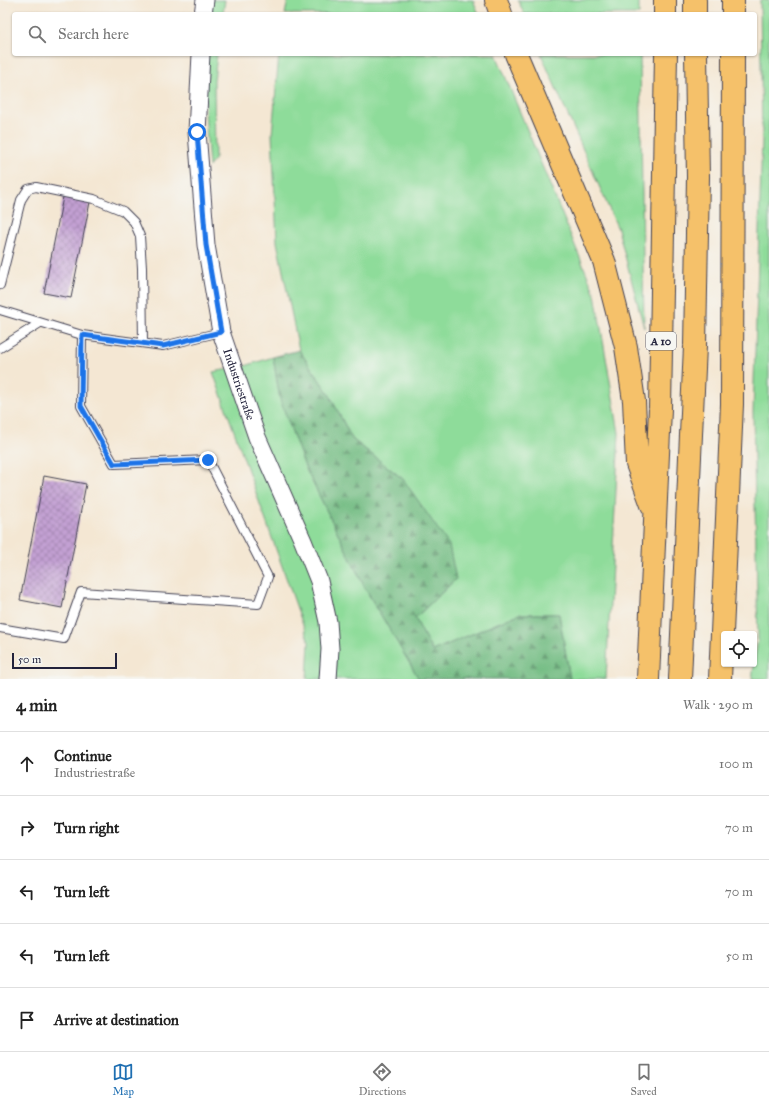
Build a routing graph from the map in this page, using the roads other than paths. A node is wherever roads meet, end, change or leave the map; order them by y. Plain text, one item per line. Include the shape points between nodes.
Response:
1 (205, 0) edge
2 (496, 0) edge
3 (665, 0) edge
4 (695, 0) edge
5 (733, 0) edge
6 (203, 12) edge
7 (500, 12) edge
8 (665, 12) edge
9 (695, 12) edge
10 (733, 12) edge
11 (201, 56) edge
12 (517, 56) edge
13 (666, 56) edge
14 (696, 56) edge
15 (733, 56) edge
16 (0, 285) edge
17 (0, 310) edge
18 (40, 323) junction
19 (221, 332) junction
20 (82, 335) junction
21 (143, 343) junction
22 (0, 348) edge
23 (655, 515) junction
24 (0, 628) edge
25 (328, 679) edge
26 (648, 679) edge
27 (680, 679) edge
28 (720, 679) edge

1 - 6 street
2 - 7 highway
3 - 8 highway
4 - 9 highway
5 - 10 highway
11 - 19 street, Industriestraße via 197,132 206,245
12 - 23 highway via 604,261 626,347 634,401 637,464
13 - 23 highway, A 10 via 660,409
14 - 27 highway via 698,177 695,346
15 - 28 highway via 732,404
16 - 21 lane via 21,200 28,189 36,187 100,201 123,211 134,222 140,236
17 - 18 lane
18 - 20 lane
18 - 22 lane
19 - 21 lane via 163,346
19 - 25 street, Industriestraße via 257,437 319,581 328,622
20 - 21 lane
20 - 24 lane via 81,406 114,464 208,460 268,577 258,604 82,592 64,639
23 - 26 highway, A 10

